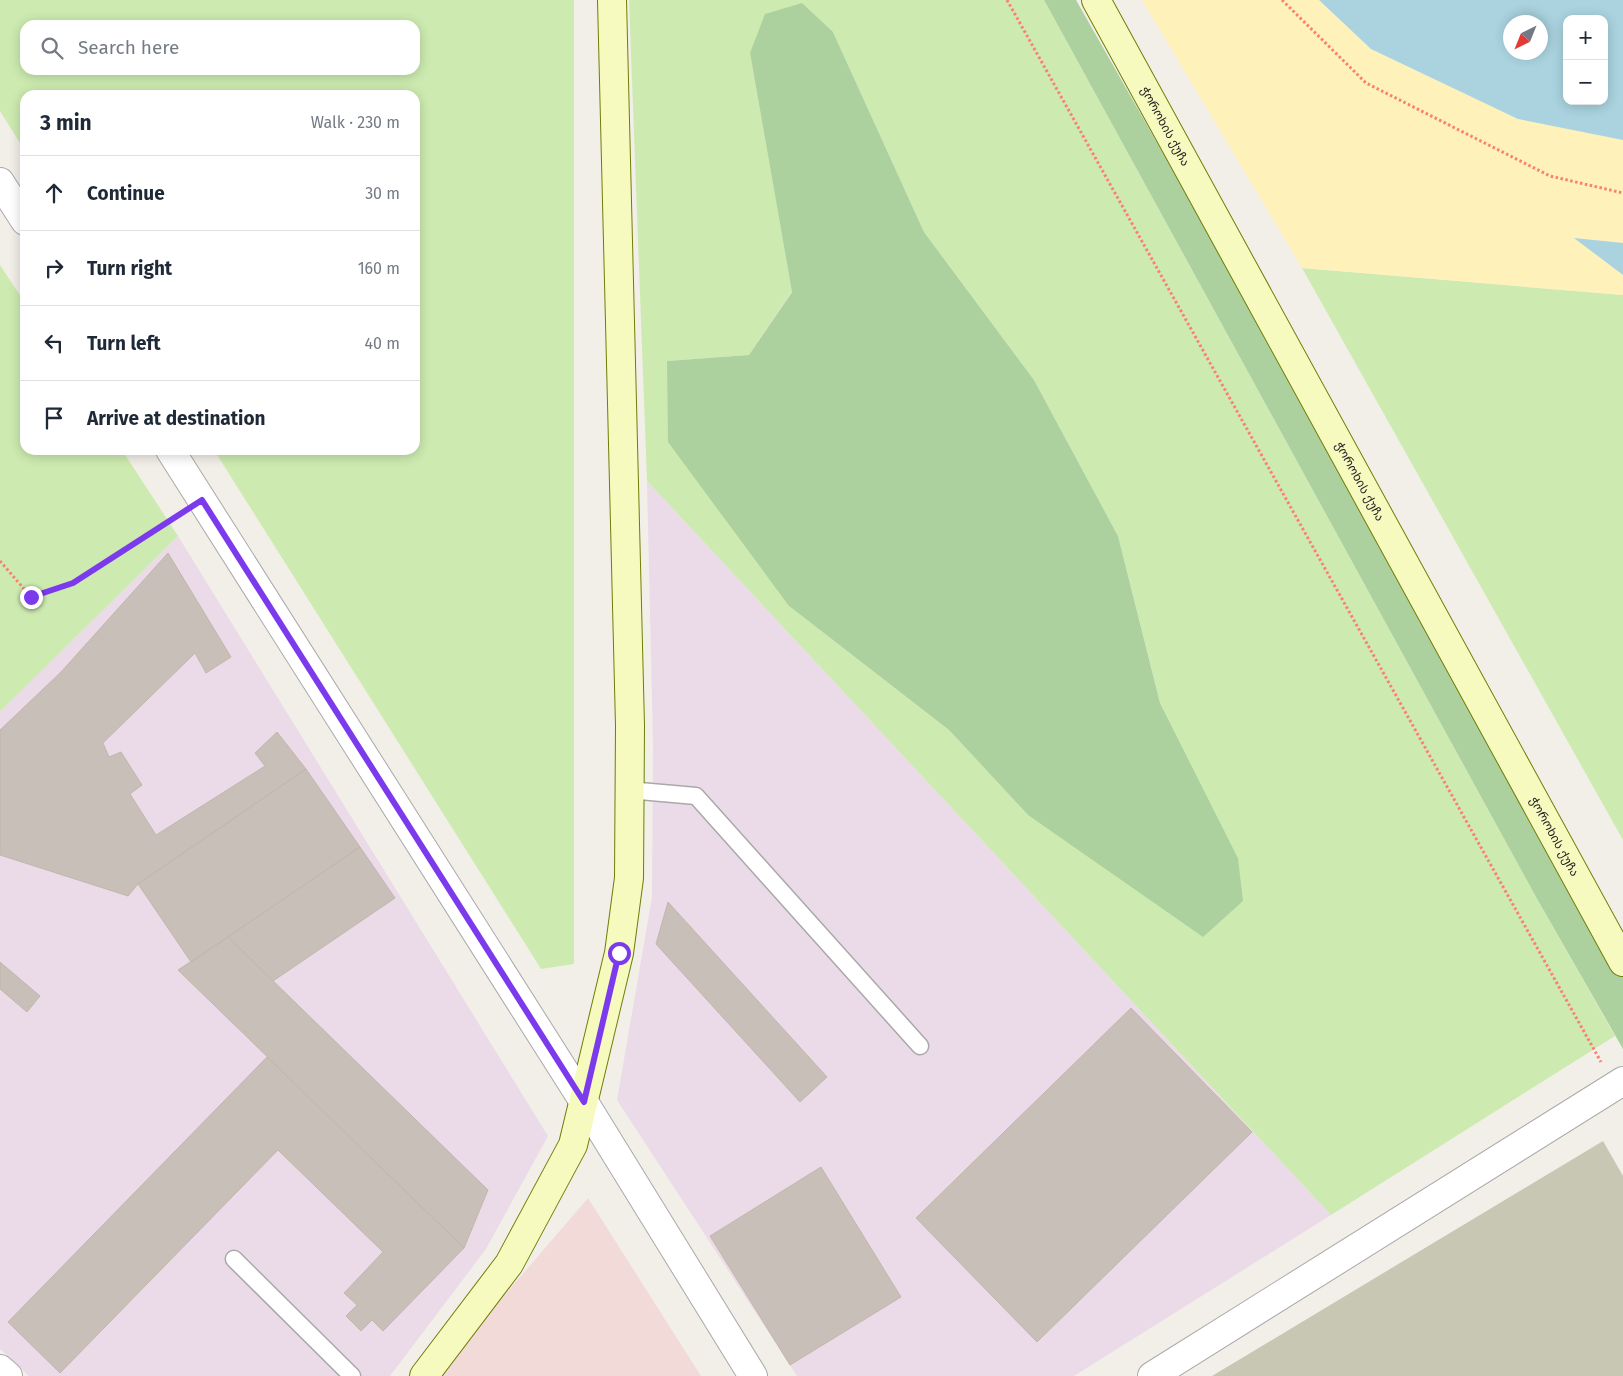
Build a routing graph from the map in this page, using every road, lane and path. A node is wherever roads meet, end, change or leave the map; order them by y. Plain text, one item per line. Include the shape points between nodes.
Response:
1 (612, 0) edge
2 (1007, 0) edge
3 (1096, 0) edge
4 (1282, 0) edge
5 (0, 182) edge
6 (1623, 193) edge
7 (20, 213) edge
8 (173, 455) edge
9 (202, 500) junction
10 (0, 561) edge
11 (628, 790) junction
12 (1623, 962) edge
13 (920, 1046) dead end
14 (1619, 1084) edge
15 (584, 1102) junction
16 (234, 1259) dead end
17 (0, 1369) edge
18 (8, 1376) edge
19 (352, 1376) edge
20 (424, 1376) edge
21 (753, 1376) edge
22 (1152, 1376) edge

1 - 11 street via 630,726
2 - 14 path
3 - 12 street, ჭოროხის ქუჩა
4 - 6 path via 1366,83 1550,176
5 - 7 street
8 - 9 street
9 - 10 path via 73,583 31,597
9 - 15 street
11 - 13 lane via 696,796
11 - 15 street via 629,878 619,953
14 - 22 street
15 - 20 street via 573,1145 509,1264
15 - 21 street
16 - 19 lane
17 - 18 street

